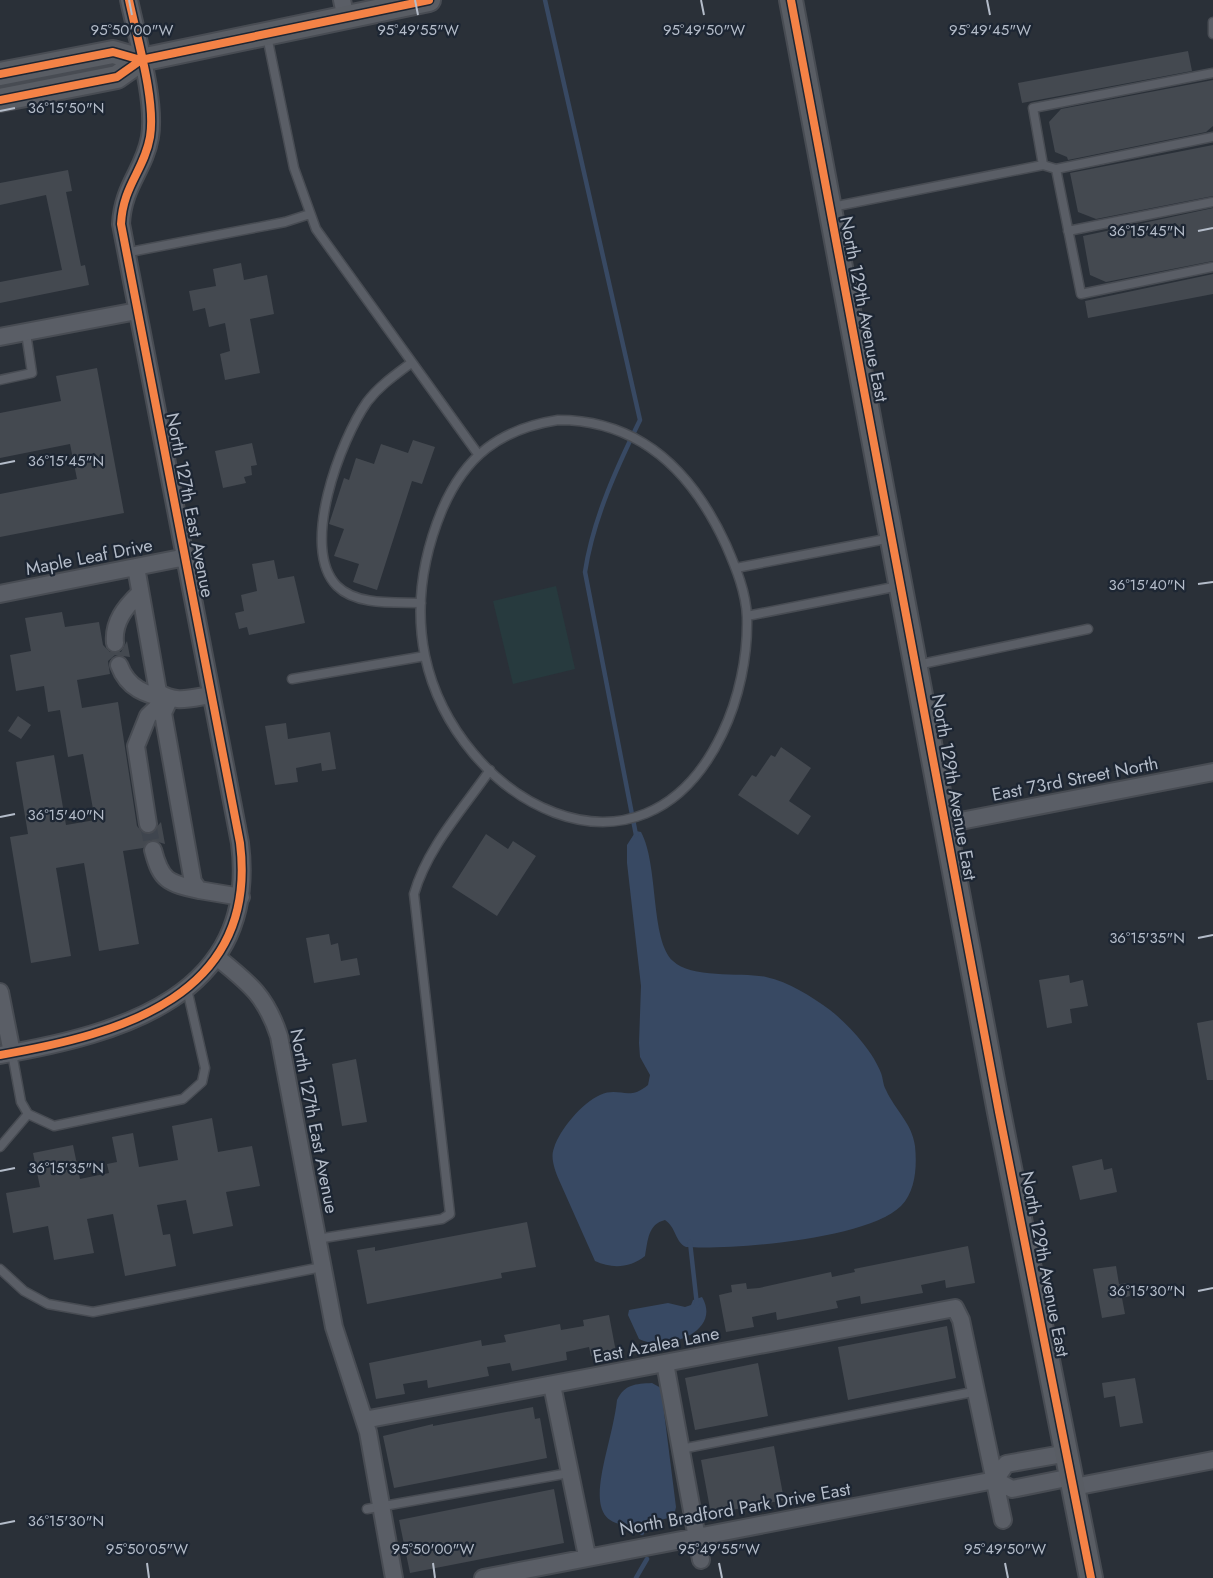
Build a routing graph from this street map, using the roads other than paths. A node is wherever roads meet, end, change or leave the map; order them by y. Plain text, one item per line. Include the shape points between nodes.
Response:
1 (129, 0) edge
2 (429, 0) edge
3 (791, 0) edge
4 (344, 10) edge
5 (1213, 22) edge
6 (1213, 34) edge
7 (267, 36) junction
8 (141, 60) junction
9 (1213, 73) edge
10 (0, 74) edge
11 (0, 100) edge
12 (1213, 136) edge
13 (1043, 165) junction
14 (1056, 169) junction
15 (1213, 202) edge
16 (829, 208) junction
17 (310, 214) junction
18 (1068, 231) junction
19 (125, 253) junction
20 (1213, 267) edge
21 (137, 311) junction
22 (26, 333) junction
23 (0, 337) edge
24 (411, 363) junction
25 (0, 380) edge
26 (478, 454) junction
27 (892, 538) junction
28 (186, 557) junction
29 (136, 567) junction
30 (736, 568) junction
31 (900, 585) junction
32 (140, 593) junction
33 (0, 594) edge
34 (421, 603) junction
35 (747, 616) junction
36 (1088, 629) dead end
37 (115, 644) dead end
38 (425, 656) junction
39 (119, 665) dead end
40 (917, 665) junction
41 (292, 679) dead end
42 (211, 695) junction
43 (167, 700) junction
44 (490, 770) junction
45 (1213, 772) edge
46 (148, 824) tunnel mouth
47 (945, 824) junction
48 (153, 850) tunnel mouth
49 (199, 890) junction
50 (241, 897) junction
51 (218, 958) junction
52 (187, 989) junction
53 (0, 992) edge
54 (6, 1054) edge
55 (28, 1114) junction
56 (0, 1147) edge
57 (317, 1239) junction
58 (322, 1267) junction
59 (0, 1269) edge
60 (665, 1363) junction
61 (552, 1385) junction
62 (978, 1391) junction
63 (364, 1420) junction
64 (681, 1449) junction
65 (1068, 1453) junction
66 (1213, 1460) edge
67 (569, 1473) junction
68 (995, 1480) junction
69 (1073, 1482) junction
70 (374, 1508) junction
71 (1003, 1520) dead end
72 (698, 1536) junction
73 (587, 1556) junction
74 (702, 1560) dead end
75 (394, 1578) edge
76 (483, 1578) edge
77 (1091, 1578) edge

1 - 8 street, North 127th East Avenue
2 - 4 street
3 - 16 street, North 129th Avenue East
4 - 7 street
5 - 6 lane
7 - 8 street
7 - 17 lane via 294,168
8 - 10 street via 113,52
8 - 11 street via 117,77
8 - 19 street, North 127th East Avenue via 152,122 144,157 122,205
9 - 13 lane via 1033,108
12 - 14 lane
13 - 14 lane
13 - 16 lane
14 - 18 lane
15 - 18 lane
16 - 27 street, North 129th Avenue East
17 - 19 lane
17 - 24 lane via 327,248
18 - 20 lane via 1081,294
19 - 21 street, North 127th East Avenue
21 - 22 street
21 - 28 street, North 127th East Avenue
22 - 23 street
22 - 25 lane via 32,373
24 - 26 lane
24 - 34 lane via 380,386 366,404 326,498 322,547 324,562 336,585 347,593 387,602
26 - 30 lane via 524,427 558,420 581,420 624,433 646,444 689,484 716,525
26 - 34 lane via 447,500 438,522 427,553
27 - 30 lane
27 - 31 street, North 129th Avenue East
28 - 29 street, Maple Leaf Drive
28 - 42 street, North 127th East Avenue
29 - 32 street
29 - 33 street, Maple Leaf Drive
30 - 35 lane
31 - 35 lane
31 - 40 street, North 129th Avenue East
32 - 37 street via 126,606 118,622
32 - 43 street via 158,692
34 - 38 lane
35 - 44 lane via 731,716 695,780 675,798 642,817 587,822 538,807
36 - 40 lane
38 - 41 lane
38 - 44 lane via 443,708
39 - 43 street via 123,676 140,693
40 - 47 street, North 129th Avenue East
42 - 43 street
42 - 50 street, North 127th East Avenue via 240,843
43 - 46 street via 148,716 136,746
43 - 49 street via 163,713 193,882
44 - 57 lane via 431,854 414,894 450,1215
45 - 47 street, East 73rd Street North
47 - 65 street, North 129th Avenue East
48 - 49 street via 158,872 166,880
49 - 50 street
50 - 51 street, North 127th East Avenue via 230,935
51 - 52 street
51 - 57 street, North 127th East Avenue via 252,984 273,1016
52 - 54 street via 165,1006 122,1024
52 - 55 lane via 205,1068 202,1082 183,1099 54,1126
53 - 54 street
54 - 55 lane
55 - 56 lane
57 - 58 street, North 127th East Avenue
58 - 59 lane via 93,1312 48,1304 24,1291
58 - 63 street, North 127th East Avenue via 334,1328
60 - 61 street, East Azalea Lane
60 - 62 street, East Azalea Lane via 955,1308 962,1320
60 - 64 street
61 - 63 street, East Azalea Lane
61 - 67 street
62 - 64 lane
62 - 68 street
63 - 70 street, North 127th East Avenue
64 - 72 street
65 - 68 street, North Bradford Park Drive East via 1006,1464
65 - 69 street, North 129th Avenue East
66 - 69 street, North Bradford Park Drive East
67 - 70 lane
67 - 73 street
68 - 69 street, North Bradford Park Drive East via 1012,1489
68 - 71 street
68 - 72 street, North Bradford Park Drive East
69 - 77 street, North 129th Avenue East
70 - 75 street, North 127th East Avenue
72 - 73 street, North Bradford Park Drive East
72 - 74 street
73 - 76 street, North Bradford Park Drive East

